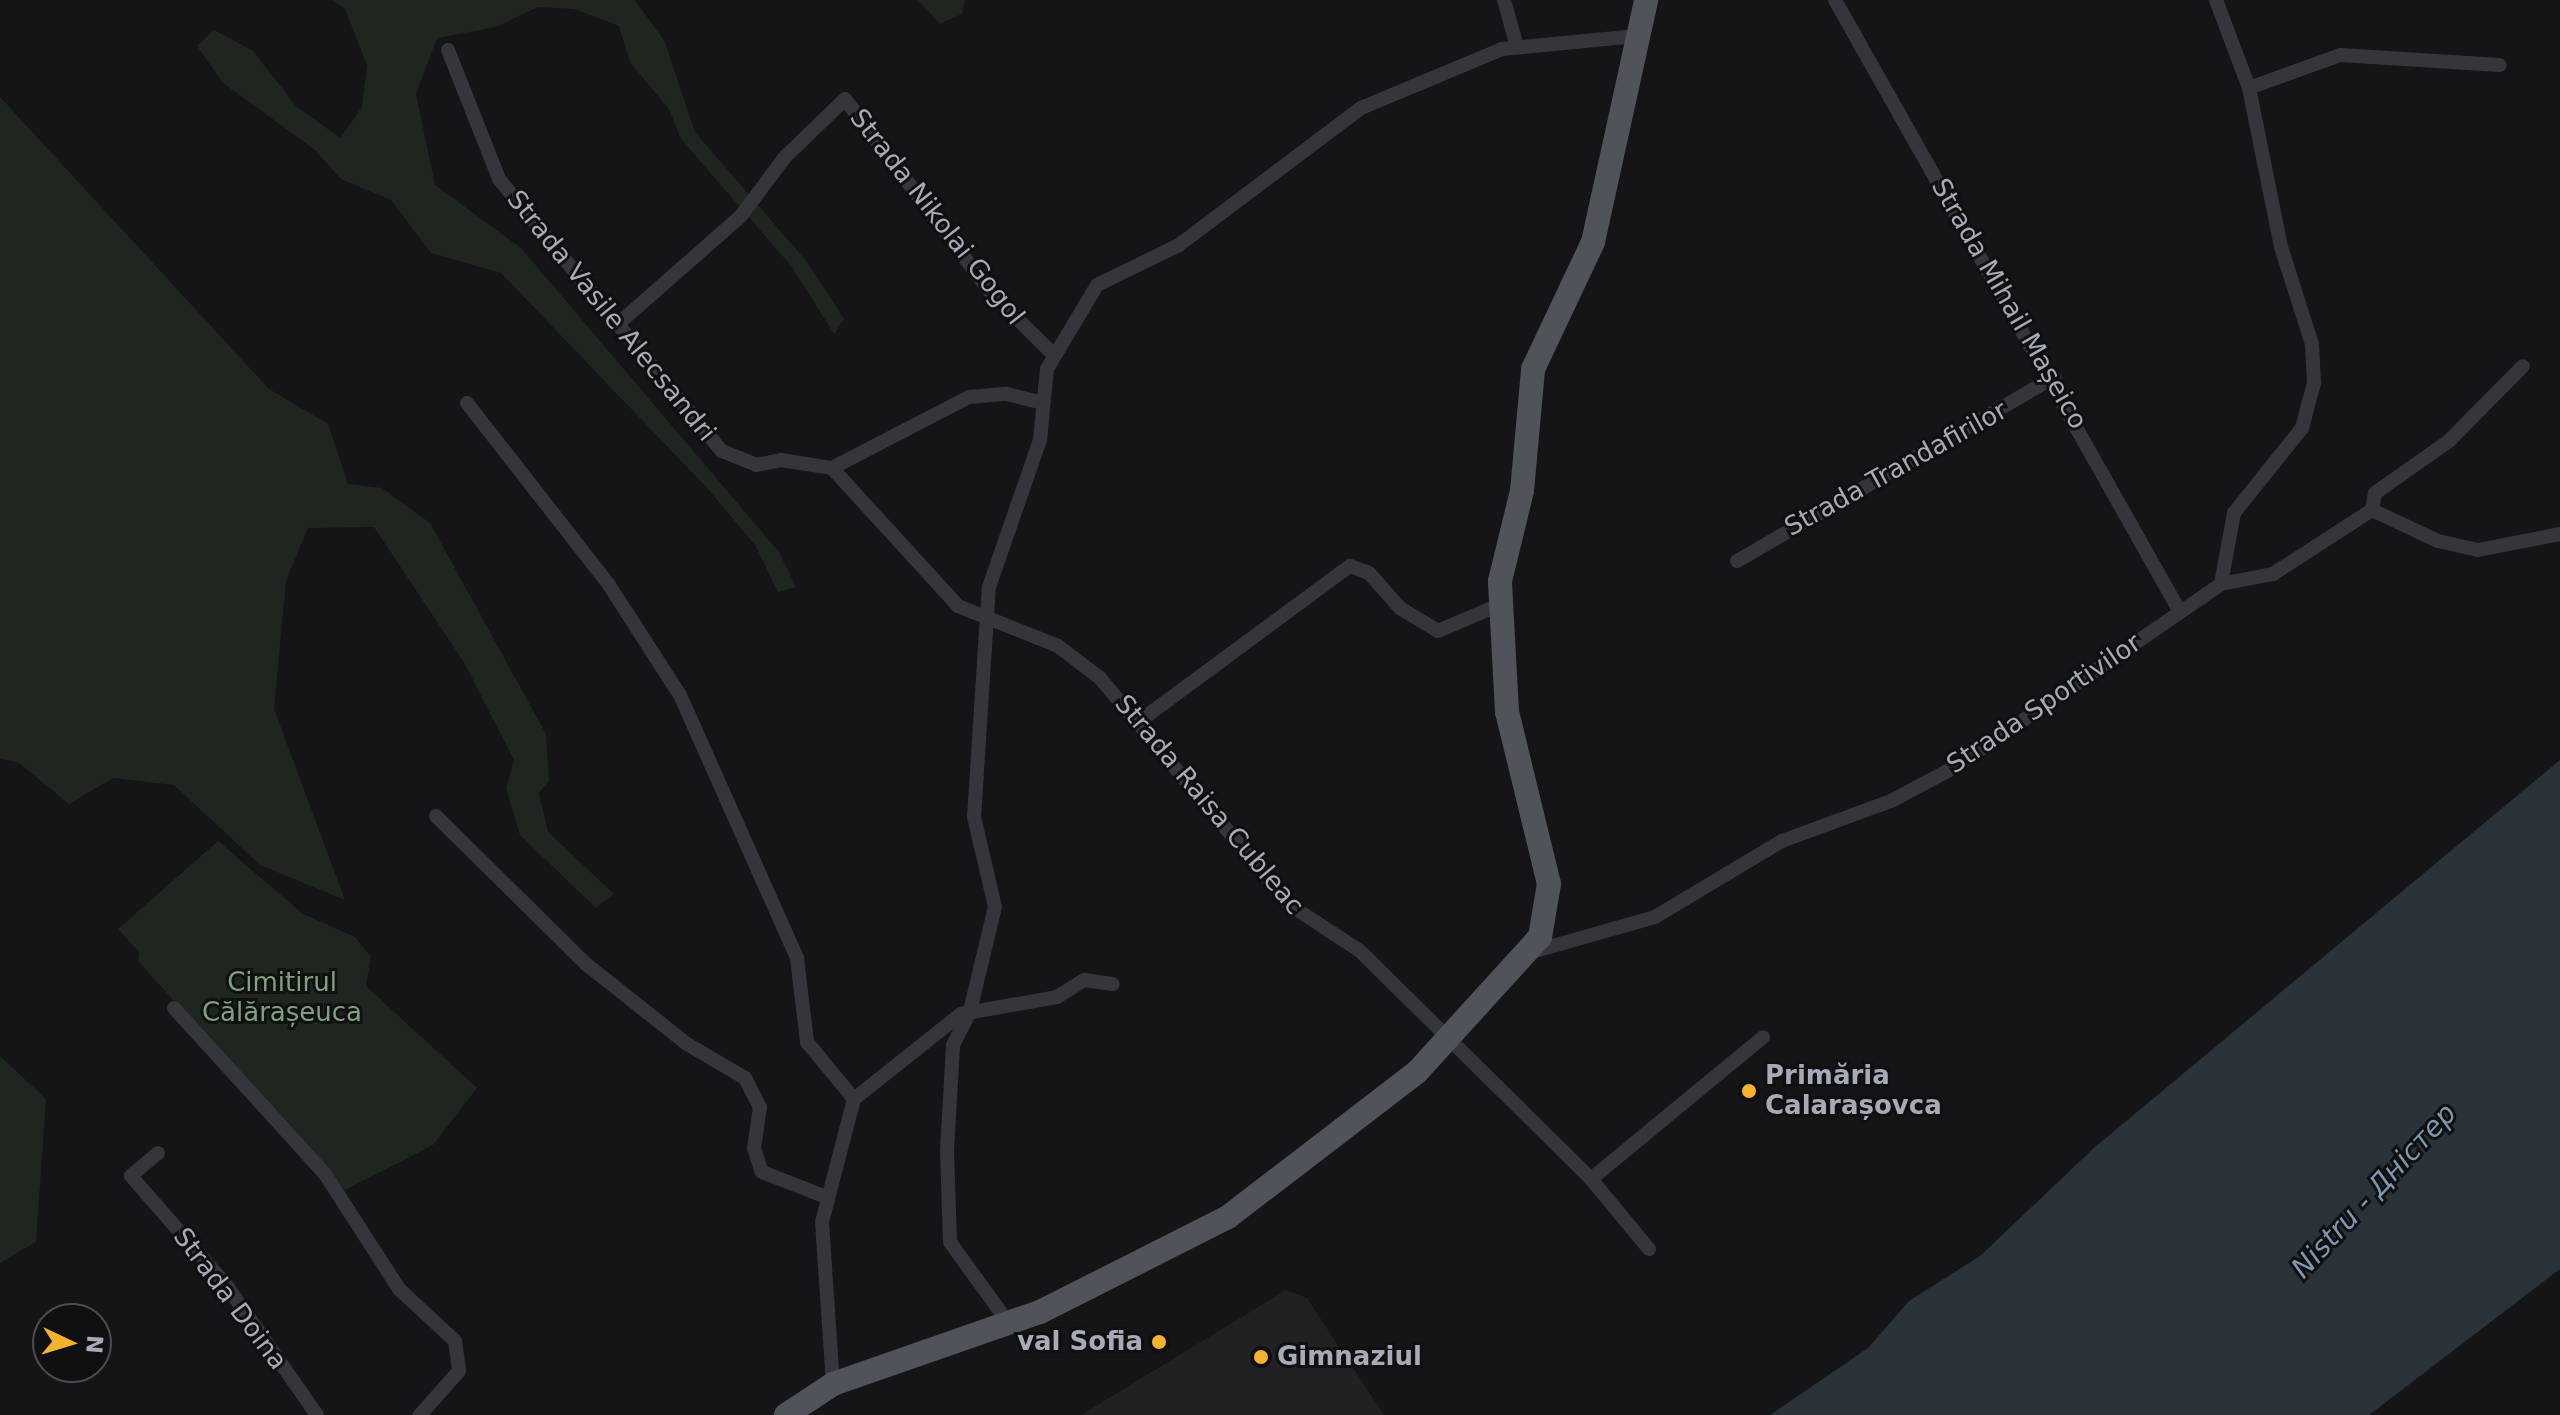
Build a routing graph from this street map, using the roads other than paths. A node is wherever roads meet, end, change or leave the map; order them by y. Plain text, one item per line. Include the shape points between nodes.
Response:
1 (1504, 0) edge
2 (1646, 0) edge
3 (1835, 0) edge
4 (2216, 0) edge
5 (1636, 36) junction
6 (1517, 47) junction
7 (448, 50) dead end
8 (2500, 65) dead end
9 (2249, 88) junction
10 (618, 324) junction
11 (1054, 355) junction
12 (2523, 366) dead end
13 (2054, 377) junction
14 (467, 403) dead end
15 (1043, 403) junction
16 (832, 468) junction
17 (2372, 510) junction
18 (2560, 534) edge
19 (1737, 561) dead end
20 (2221, 584) junction
21 (1499, 605) junction
22 (2179, 610) junction
23 (988, 615) junction
24 (1141, 720) junction
25 (436, 816) dead end
26 (1523, 954) junction
27 (1113, 984) dead end
28 (174, 1008) dead end
29 (970, 1011) junction
30 (1763, 1037) dead end
31 (1444, 1038) junction
32 (854, 1099) junction
33 (158, 1153) dead end
34 (1591, 1179) junction
35 (826, 1197) junction
36 (1649, 1249) dead end
37 (1010, 1325) junction
38 (833, 1384) junction
39 (317, 1415) edge
40 (420, 1415) edge
41 (786, 1415) edge

1 - 6 street
2 - 5 main road
3 - 13 street, Strada Mihail Mașeico
4 - 9 street
5 - 6 street
5 - 21 main road via 1593,242 1531,379 1522,491
6 - 11 street via 1361,108 1179,245 1097,285
7 - 10 street, Strada Vasile Alecsandri via 499,179
8 - 9 street via 2340,55
9 - 20 street via 2284,259 2312,344 2314,383 2302,428 2234,513
10 - 11 street, Strada Nikolai Gogol via 740,217 785,157 845,99 991,293
10 - 16 street, Strada Vasile Alecsandri via 735,461
11 - 15 street
12 - 17 street via 2449,441 2375,493
13 - 19 street, Strada Trandafirilor
13 - 22 street, Strada Mihail Mașeico
14 - 32 street via 609,585 680,695 797,958 807,1042
15 - 16 street via 1007,394 969,397
15 - 23 street via 1040,440 991,578
16 - 23 street via 945,594
17 - 18 street via 2438,541 2478,550
17 - 20 street, Strada Sportivilor via 2273,574
20 - 22 street, Strada Sportivilor
21 - 24 street via 1438,631 1400,608 1369,573 1350,566
21 - 26 main road via 1507,712 1551,904 1540,937
22 - 26 street, Strada Sportivilor via 1930,781 1849,821 1782,841 1655,917
23 - 24 street, Strada Raisa Cubleac via 1070,655
23 - 29 street via 974,817 995,907
24 - 31 street, Strada Raisa Cubleac via 1297,912 1360,951
25 - 35 street via 586,964 687,1044 745,1078 760,1107 754,1148 762,1172
26 - 31 main road
27 - 29 street via 1084,980 1057,997
28 - 40 street via 325,1174 399,1289 455,1341 459,1371
29 - 32 street
29 - 37 street via 953,1045 948,1231
30 - 34 street
31 - 34 street, Strada Raisa Cubleac
31 - 37 main road via 1401,1086 1228,1217
32 - 35 street
33 - 39 street, Strada Doina via 131,1176 227,1286
34 - 36 street, Strada Raisa Cubleac
35 - 38 street
37 - 38 main road
38 - 41 main road

